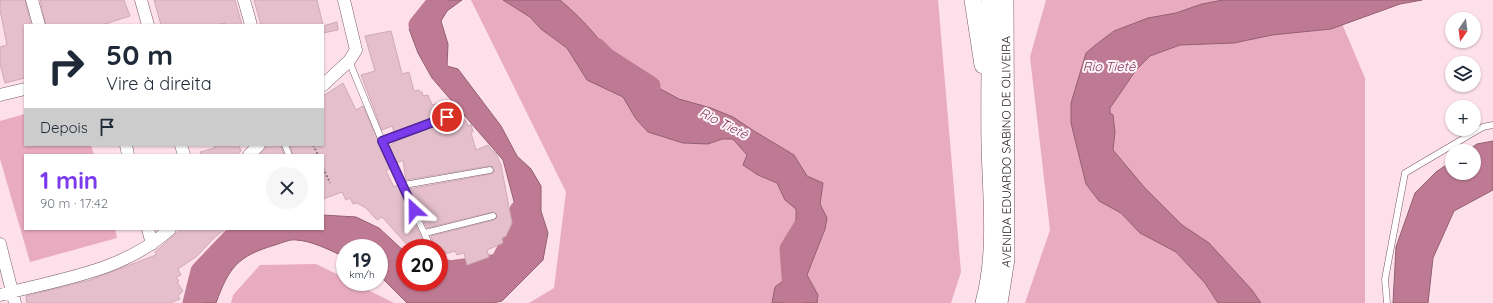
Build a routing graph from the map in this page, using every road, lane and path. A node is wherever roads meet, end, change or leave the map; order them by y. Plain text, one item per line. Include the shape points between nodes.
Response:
1 (32, 0) edge
2 (141, 0) edge
3 (244, 0) edge
4 (344, 0) edge
5 (973, 0) edge
6 (990, 0) edge
7 (1005, 0) edge
8 (39, 24) edge
9 (148, 24) edge
10 (251, 24) edge
11 (349, 61) junction
12 (324, 85) edge
13 (24, 89) edge
14 (0, 96) edge
15 (989, 109) junction
16 (447, 117) dead end
17 (1493, 125) edge
18 (382, 141) junction
19 (258, 146) edge
20 (249, 154) edge
21 (324, 170) edge
22 (490, 170) dead end
23 (330, 183) dead end
24 (404, 185) junction
25 (493, 216) dead end
26 (148, 230) edge
27 (169, 230) edge
28 (425, 233) junction
29 (427, 239) edge
30 (0, 244) edge
31 (152, 244) junction
32 (0, 295) edge
33 (14, 297) edge
34 (984, 303) edge
35 (999, 303) edge
36 (1386, 303) edge

1 - 8 street
2 - 9 street
3 - 10 street
4 - 11 street via 356,44
5 - 15 main road
6 - 15 main road
7 - 35 main road, AVENIDA EDUARDO SABINO DE OLIVEIRA via 1006,260
11 - 12 street
11 - 18 lane
13 - 14 street
15 - 34 main road, AVENIDA EDUARDO SABINO DE OLIVEIRA via 992,260
16 - 18 lane
17 - 36 lane via 1484,127 1405,173 1384,279
18 - 24 lane
19 - 20 street
21 - 23 path
22 - 24 lane
24 - 28 lane
25 - 28 lane
26 - 31 street
27 - 31 street
28 - 29 lane
30 - 33 street
31 - 33 street via 103,268
32 - 33 street

